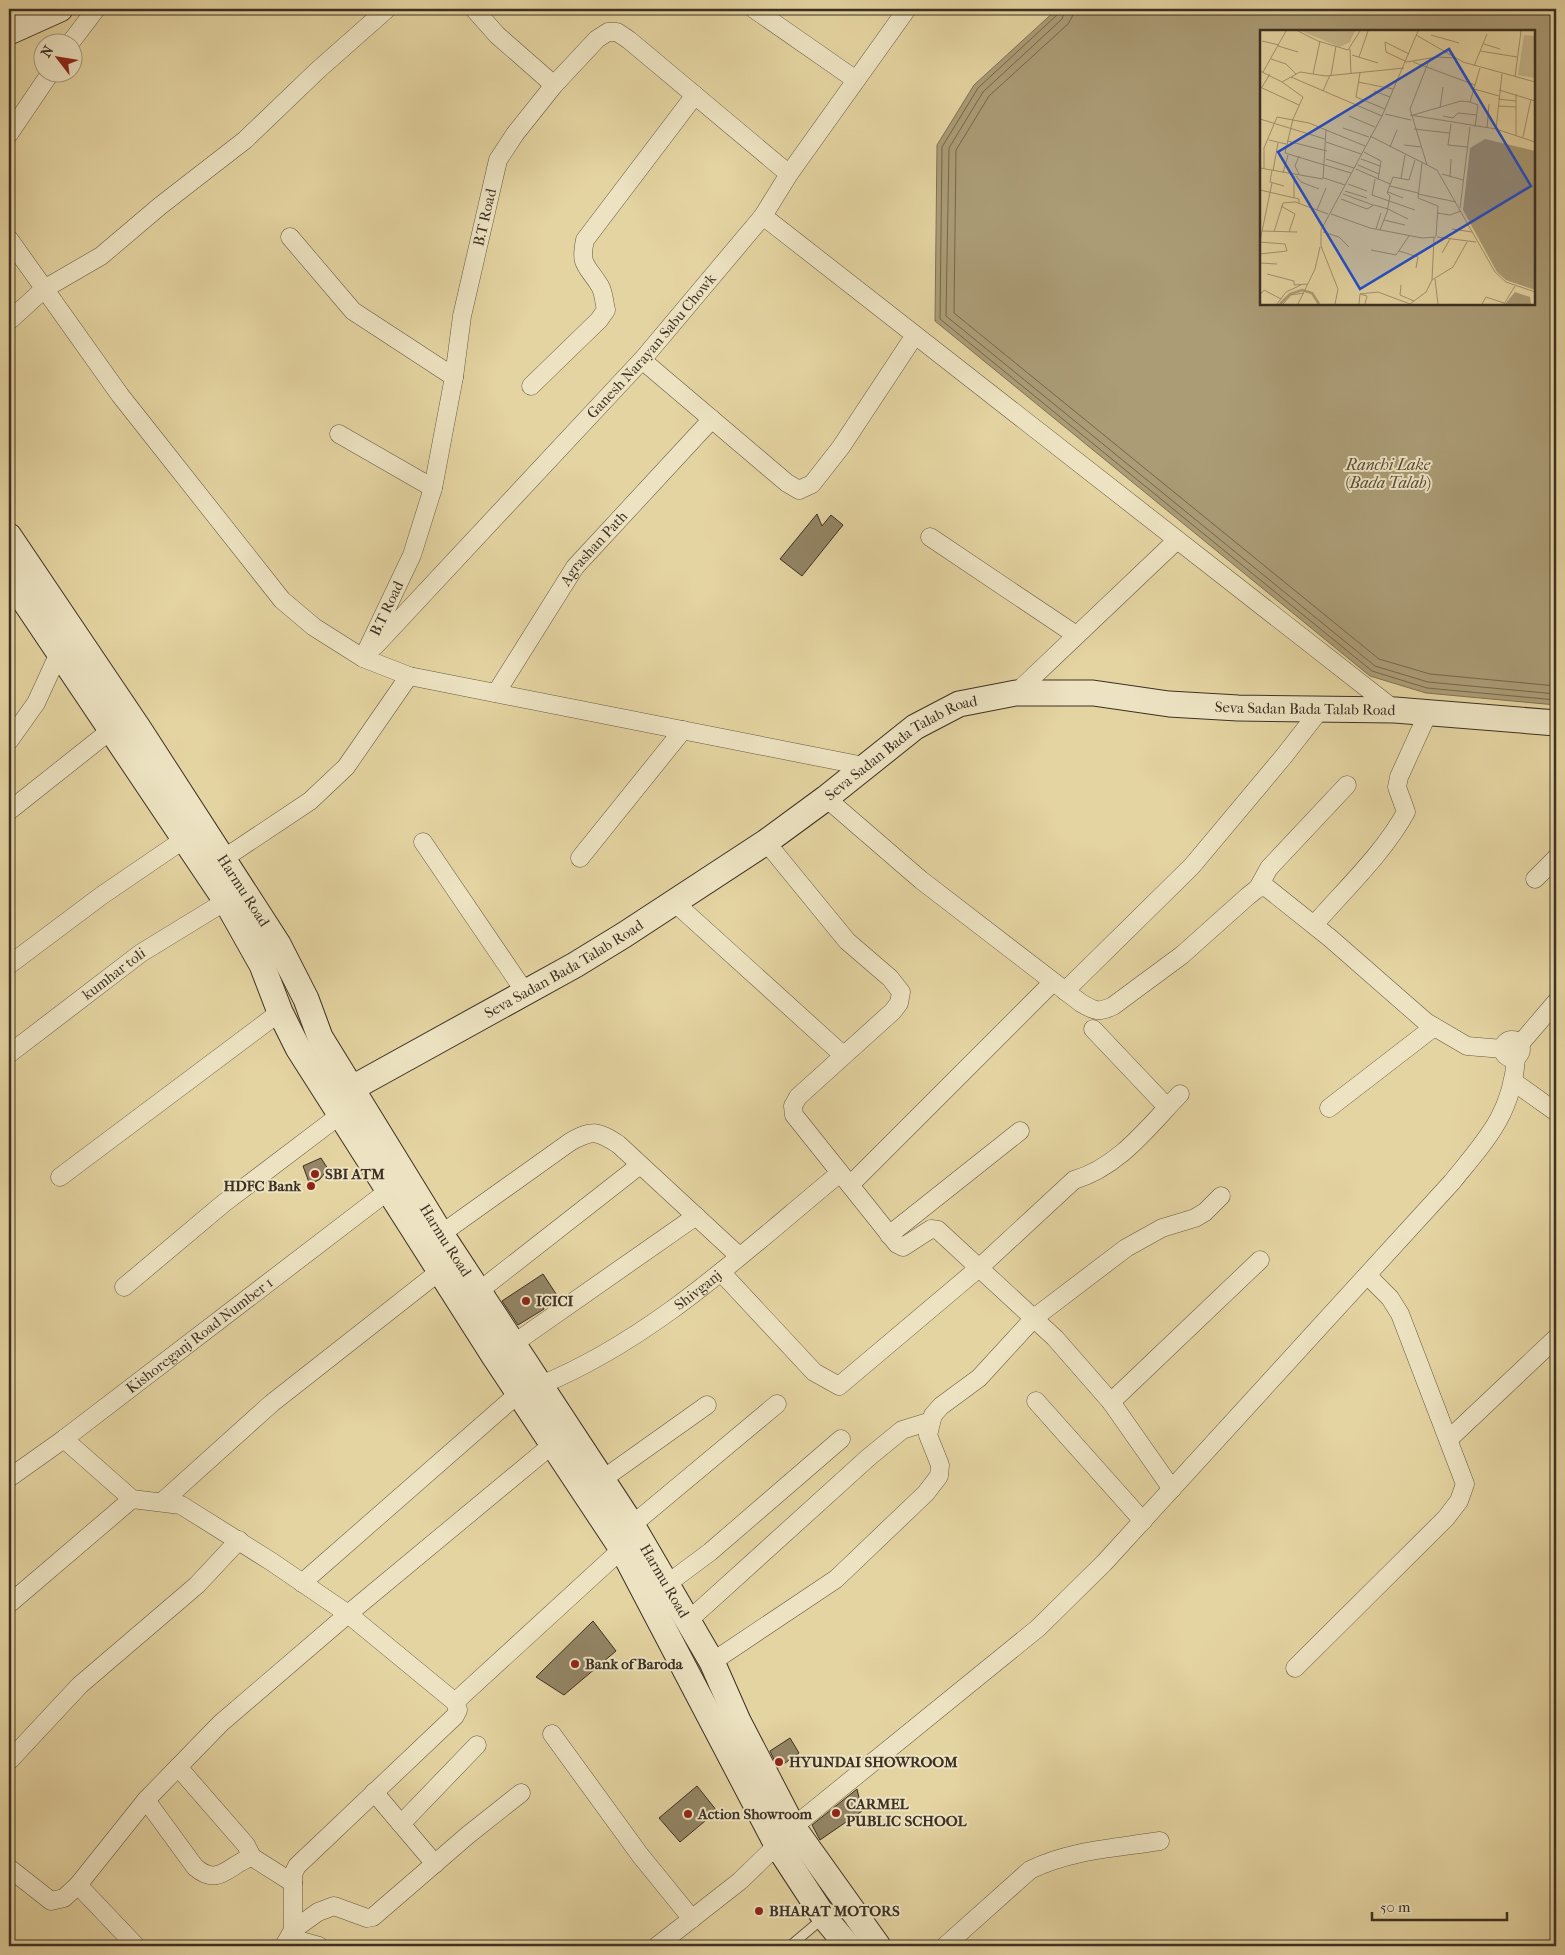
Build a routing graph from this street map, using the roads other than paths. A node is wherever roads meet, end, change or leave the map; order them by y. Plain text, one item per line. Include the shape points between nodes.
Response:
1 (60, 9) edge
2 (96, 9) edge
3 (387, 9) edge
4 (474, 9) edge
5 (754, 9) edge
6 (907, 9) edge
7 (9, 32) edge
8 (79, 32) edge
9 (856, 80) junction
10 (44, 82) edge
11 (554, 85) junction
12 (695, 95) junction
13 (9, 134) edge
14 (789, 174) junction
15 (763, 216) junction
16 (290, 237) dead end
17 (9, 240) edge
18 (44, 290) junction
19 (9, 321) edge
20 (914, 335) junction
21 (642, 360) junction
22 (454, 377) junction
23 (531, 386) dead end
24 (712, 420) junction
25 (339, 434) dead end
26 (433, 488) junction
27 (9, 536) edge
28 (930, 537) dead end
29 (1177, 540) junction
30 (9, 580) edge
31 (1076, 635) junction
32 (59, 653) junction
33 (363, 658) junction
34 (409, 676) junction
35 (496, 693) junction
36 (1016, 693) junction
37 (1320, 710) junction
38 (1395, 710) junction
39 (1428, 713) junction
40 (1556, 723) edge
41 (111, 730) junction
42 (683, 730) junction
43 (9, 741) edge
44 (864, 766) junction
45 (1347, 785) dead end
46 (826, 798) junction
47 (9, 811) edge
48 (183, 840) junction
49 (423, 842) dead end
50 (766, 842) junction
51 (580, 858) dead end
52 (1556, 858) edge
53 (223, 859) junction
54 (1535, 879) dead end
55 (1258, 888) junction
56 (226, 901) junction
57 (674, 902) junction
58 (1314, 925) junction
59 (9, 965) edge
60 (1059, 987) junction
61 (526, 992) junction
62 (1556, 1002) edge
63 (280, 1012) junction
64 (1434, 1027) junction
65 (1093, 1030) dead end
66 (1513, 1050) junction
67 (9, 1054) edge
68 (843, 1056) junction
69 (1514, 1082) junction
70 (352, 1087) junction
71 (1180, 1094) dead end
72 (1168, 1107) junction
73 (336, 1108) junction
74 (1329, 1108) dead end
75 (1556, 1112) edge
76 (1020, 1131) dead end
77 (640, 1165) junction
78 (60, 1178) dead end
79 (845, 1179) junction
80 (388, 1191) junction
81 (1221, 1196) dead end
82 (696, 1216) junction
83 (441, 1234) junction
84 (889, 1235) junction
85 (739, 1256) junction
86 (1260, 1260) dead end
87 (980, 1267) junction
88 (440, 1271) junction
89 (721, 1272) junction
90 (1368, 1276) junction
91 (124, 1287) dead end
92 (479, 1291) junction
93 (1034, 1318) junction
94 (1556, 1338) edge
95 (513, 1344) junction
96 (530, 1389) junction
97 (1036, 1401) dead end
98 (1111, 1402) junction
99 (777, 1404) dead end
100 (707, 1405) dead end
101 (931, 1421) junction
102 (64, 1439) junction
103 (841, 1439) dead end
104 (1449, 1439) junction
105 (553, 1444) junction
106 (9, 1478) edge
107 (603, 1479) junction
108 (1172, 1489) junction
109 (132, 1499) junction
110 (162, 1502) junction
111 (1143, 1521) junction
112 (632, 1525) junction
113 (239, 1540) junction
114 (622, 1550) junction
115 (302, 1583) junction
116 (667, 1584) junction
117 (9, 1604) edge
118 (348, 1614) junction
119 (689, 1620) junction
120 (712, 1662) junction
121 (1295, 1668) dead end
122 (455, 1702) junction
123 (552, 1734) dead end
124 (476, 1745) dead end
125 (9, 1761) edge
126 (178, 1767) junction
127 (374, 1792) junction
128 (521, 1793) dead end
129 (146, 1800) junction
130 (401, 1824) junction
131 (785, 1836) junction
132 (1160, 1841) dead end
133 (252, 1857) junction
134 (435, 1864) junction
135 (9, 1868) edge
136 (293, 1883) junction
137 (78, 1885) junction
138 (824, 1917) junction
139 (692, 1919) junction
140 (289, 1938) edge
141 (136, 1946) edge
142 (319, 1946) edge
143 (657, 1946) edge
144 (790, 1946) edge
145 (848, 1946) edge
146 (878, 1946) edge
147 (945, 1946) edge

1 - 7 main road
2 - 8 street
3 - 18 street via 246,140 101,256
4 - 11 street via 497,35
5 - 9 street
6 - 9 street, Ganesh Narayan Sabu Chowk
9 - 14 street, Ganesh Narayan Sabu Chowk
10 - 13 street
11 - 12 street, B.T Road via 597,39 608,32 617,32
11 - 22 street, B.T Road via 498,160 462,316
12 - 14 street, B.T Road
12 - 23 street via 585,240 583,264 601,287 606,310
14 - 15 street, Ganesh Narayan Sabu Chowk
15 - 20 street
15 - 21 street, Ganesh Narayan Sabu Chowk
16 - 22 street via 353,311
17 - 18 street
18 - 19 street
18 - 33 street via 120,395 282,600 314,627
20 - 24 street via 840,447 812,484 806,487 798,490 787,483
20 - 29 street
21 - 24 street
21 - 33 street, Ganesh Narayan Sabu Chowk
22 - 26 street, B.T Road
24 - 35 street, Agrashan Path via 575,566
25 - 26 street
26 - 33 street, B.T Road via 412,555
27 - 53 main road, Harmu Road
28 - 31 street
29 - 31 street
29 - 38 street
30 - 32 main road, Harmu Road
31 - 36 street
32 - 41 main road, Harmu Road
32 - 43 street via 36,703
33 - 34 street
34 - 35 street
34 - 53 street via 346,767 310,802
35 - 42 street
36 - 37 main road, Seva Sadan Bada Talab Road via 1094,693 1179,705
36 - 44 main road, Seva Sadan Bada Talab Road via 959,704 915,727
37 - 38 main road, Seva Sadan Bada Talab Road
37 - 60 street, Shivganj via 1192,866
38 - 39 main road, Seva Sadan Bada Talab Road
39 - 40 main road, Seva Sadan Bada Talab Road
39 - 58 street via 1399,777 1397,787 1406,812 1384,846
41 - 47 street
41 - 48 main road, Harmu Road
42 - 44 street
42 - 51 street
44 - 46 main road, Seva Sadan Bada Talab Road
45 - 55 street via 1269,868
46 - 50 main road, Seva Sadan Bada Talab Road
46 - 60 street via 920,880
48 - 56 main road, Harmu Road
48 - 59 street
49 - 61 street
50 - 57 main road, Seva Sadan Bada Talab Road
50 - 68 street via 847,941 890,978 900,992 899,1003 893,1011
52 - 54 street
53 - 70 main road, Harmu Road via 278,944 306,999 320,1037
55 - 58 street via 1266,887 1277,894
55 - 60 street via 1182,955 1113,1006 1101,1011 1092,1009
56 - 63 main road, Harmu Road via 262,965
56 - 67 street, kumhar toli via 141,954
57 - 61 main road, Seva Sadan Bada Talab Road
57 - 68 street
58 - 64 street
60 - 79 street, Shivganj
61 - 70 main road, Seva Sadan Bada Talab Road
62 - 66 street
63 - 73 main road, Harmu Road via 298,1048
63 - 78 street
64 - 66 street via 1467,1046
64 - 74 street
65 - 72 street
66 - 69 street
68 - 79 street via 807,1087 794,1106 794,1115
69 - 75 street
69 - 90 street via 1500,1118 1480,1147
70 - 73 main road, Seva Sadan Bada Talab Road
70 - 83 main road, Harmu Road
71 - 72 street
72 - 87 street via 1103,1168 1070,1183
73 - 80 main road, Harmu Road
73 - 91 street
76 - 84 street
77 - 82 street
77 - 83 street via 618,1144 600,1133 590,1132 570,1142
77 - 92 street
79 - 84 street
79 - 85 street, Shivganj
80 - 88 main road, Harmu Road
80 - 102 street, Kishoreganj Road Number 1
81 - 93 street via 1205,1212 1162,1228 1126,1248
82 - 85 street
82 - 95 street
83 - 92 main road, Harmu Road
84 - 87 street via 903,1247 931,1229 938,1230
85 - 89 street, Shivganj
86 - 98 street
87 - 89 street via 839,1386 814,1372
87 - 93 street
88 - 96 main road, Harmu Road
88 - 110 street via 272,1403
89 - 96 street, Shivganj via 676,1308 599,1358
90 - 104 street via 1390,1298 1400,1314 1425,1385
90 - 108 street
92 - 95 main road, Harmu Road
93 - 98 street
93 - 101 street via 979,1378 941,1406
94 - 104 street
95 - 96 main road, Harmu Road
96 - 105 main road, Harmu Road
96 - 107 main road, Harmu Road
96 - 115 street, Shivganj
97 - 111 street
98 - 108 street
99 - 112 street
100 - 107 street
101 - 119 street via 902,1430 869,1456
101 - 120 street via 928,1436 940,1465 939,1476 926,1494 836,1578
102 - 106 street, Kishoreganj Road Number 1
102 - 109 street
103 - 116 street via 710,1552
104 - 121 street via 1465,1484 1460,1501
105 - 114 main road, Harmu Road
105 - 118 street
107 - 112 main road, Harmu Road
108 - 111 street
109 - 110 street
109 - 117 street
110 - 113 street via 181,1505
111 - 131 street via 1038,1628
112 - 116 main road, Harmu Road
113 - 115 street
113 - 125 street via 190,1592 80,1685
114 - 122 street
114 - 131 main road, Harmu Road
115 - 118 street
116 - 119 main road, Harmu Road
118 - 122 street
118 - 126 street via 220,1723
119 - 120 main road, Harmu Road
120 - 131 main road, Harmu Road
122 - 127 street via 458,1710 455,1716
123 - 139 street via 640,1855
124 - 130 street
126 - 129 street
126 - 133 street via 246,1845
127 - 130 street
127 - 136 street via 298,1866 293,1874
128 - 134 street
129 - 133 street via 195,1868 205,1876 214,1876
129 - 137 street
130 - 134 street
131 - 138 main road, Harmu Road
131 - 139 street via 740,1881
131 - 146 main road, Harmu Road
132 - 147 street via 1065,1856 1042,1864 1030,1870
133 - 136 street
134 - 140 street via 373,1917 360,1916 334,1906 318,1912
135 - 137 street via 51,1901 64,1898
136 - 140 street
137 - 141 street
138 - 144 lane
138 - 145 main road, Harmu Road
139 - 143 street
140 - 142 street

